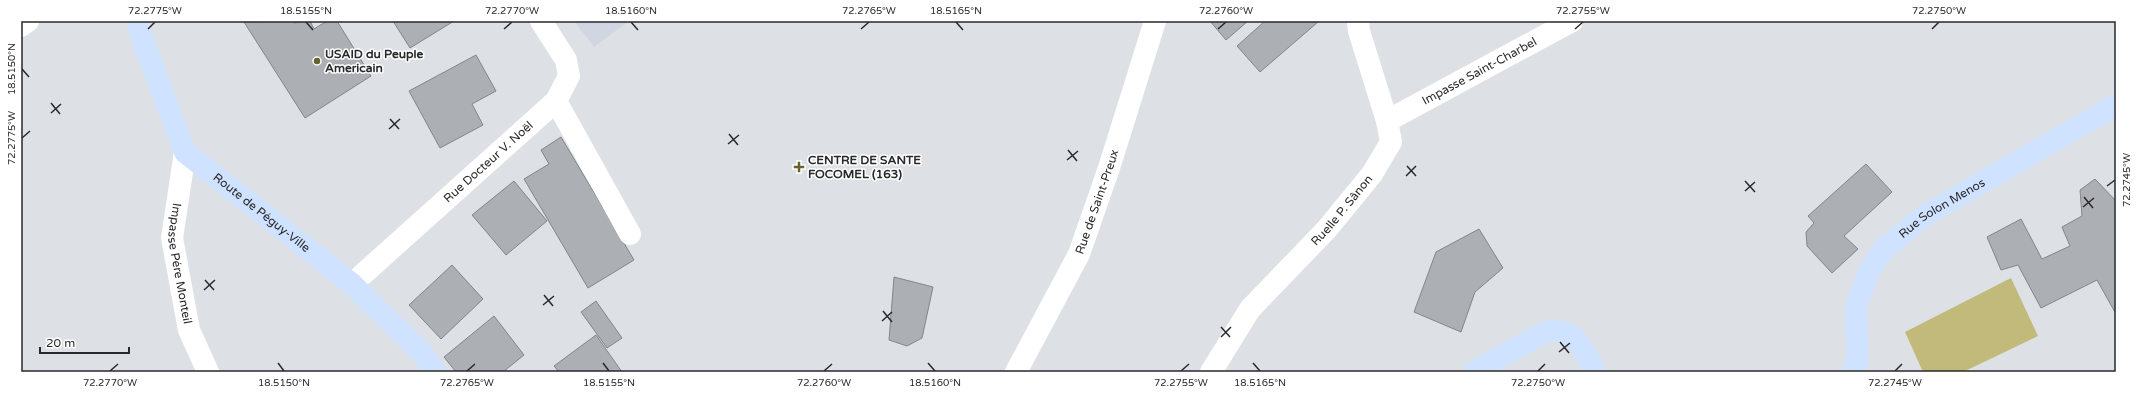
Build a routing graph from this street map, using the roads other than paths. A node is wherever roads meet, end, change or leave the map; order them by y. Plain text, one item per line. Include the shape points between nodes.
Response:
1 (28, 21) edge
2 (138, 21) edge
3 (541, 21) edge
4 (1155, 21) edge
5 (1358, 21) edge
6 (1572, 21) edge
7 (21, 26) edge
8 (556, 101) junction
9 (2116, 106) edge
10 (1387, 121) junction
11 (184, 152) junction
12 (630, 234) dead end
13 (352, 284) junction
14 (208, 372) edge
15 (434, 372) edge
16 (1016, 372) edge
17 (1211, 372) edge
18 (1474, 372) edge
19 (1595, 372) edge
20 (1853, 372) edge

1 - 7 street
2 - 11 street
3 - 8 street, Rue Docteur V. Noël via 566,60 569,76
4 - 16 street, Rue de Saint-Preux via 1079,254
5 - 10 street, Ruelle P. Sânon
6 - 10 street, Impasse Saint-Charbel
8 - 12 street
8 - 13 street, Rue Docteur V. Noël
9 - 20 street, Rue Solon Menos via 1924,216 1883,250 1869,271 1856,307 1858,359
10 - 17 street, Ruelle P. Sânon via 1391,142 1372,174 1327,229 1250,309
11 - 13 street, Route de Péguy-Ville
11 - 14 street, Impasse Pére Monteil via 172,238 189,330
13 - 15 street, Route de Péguy-Ville via 423,354
18 - 19 street via 1545,332 1555,330 1566,332 1581,344

